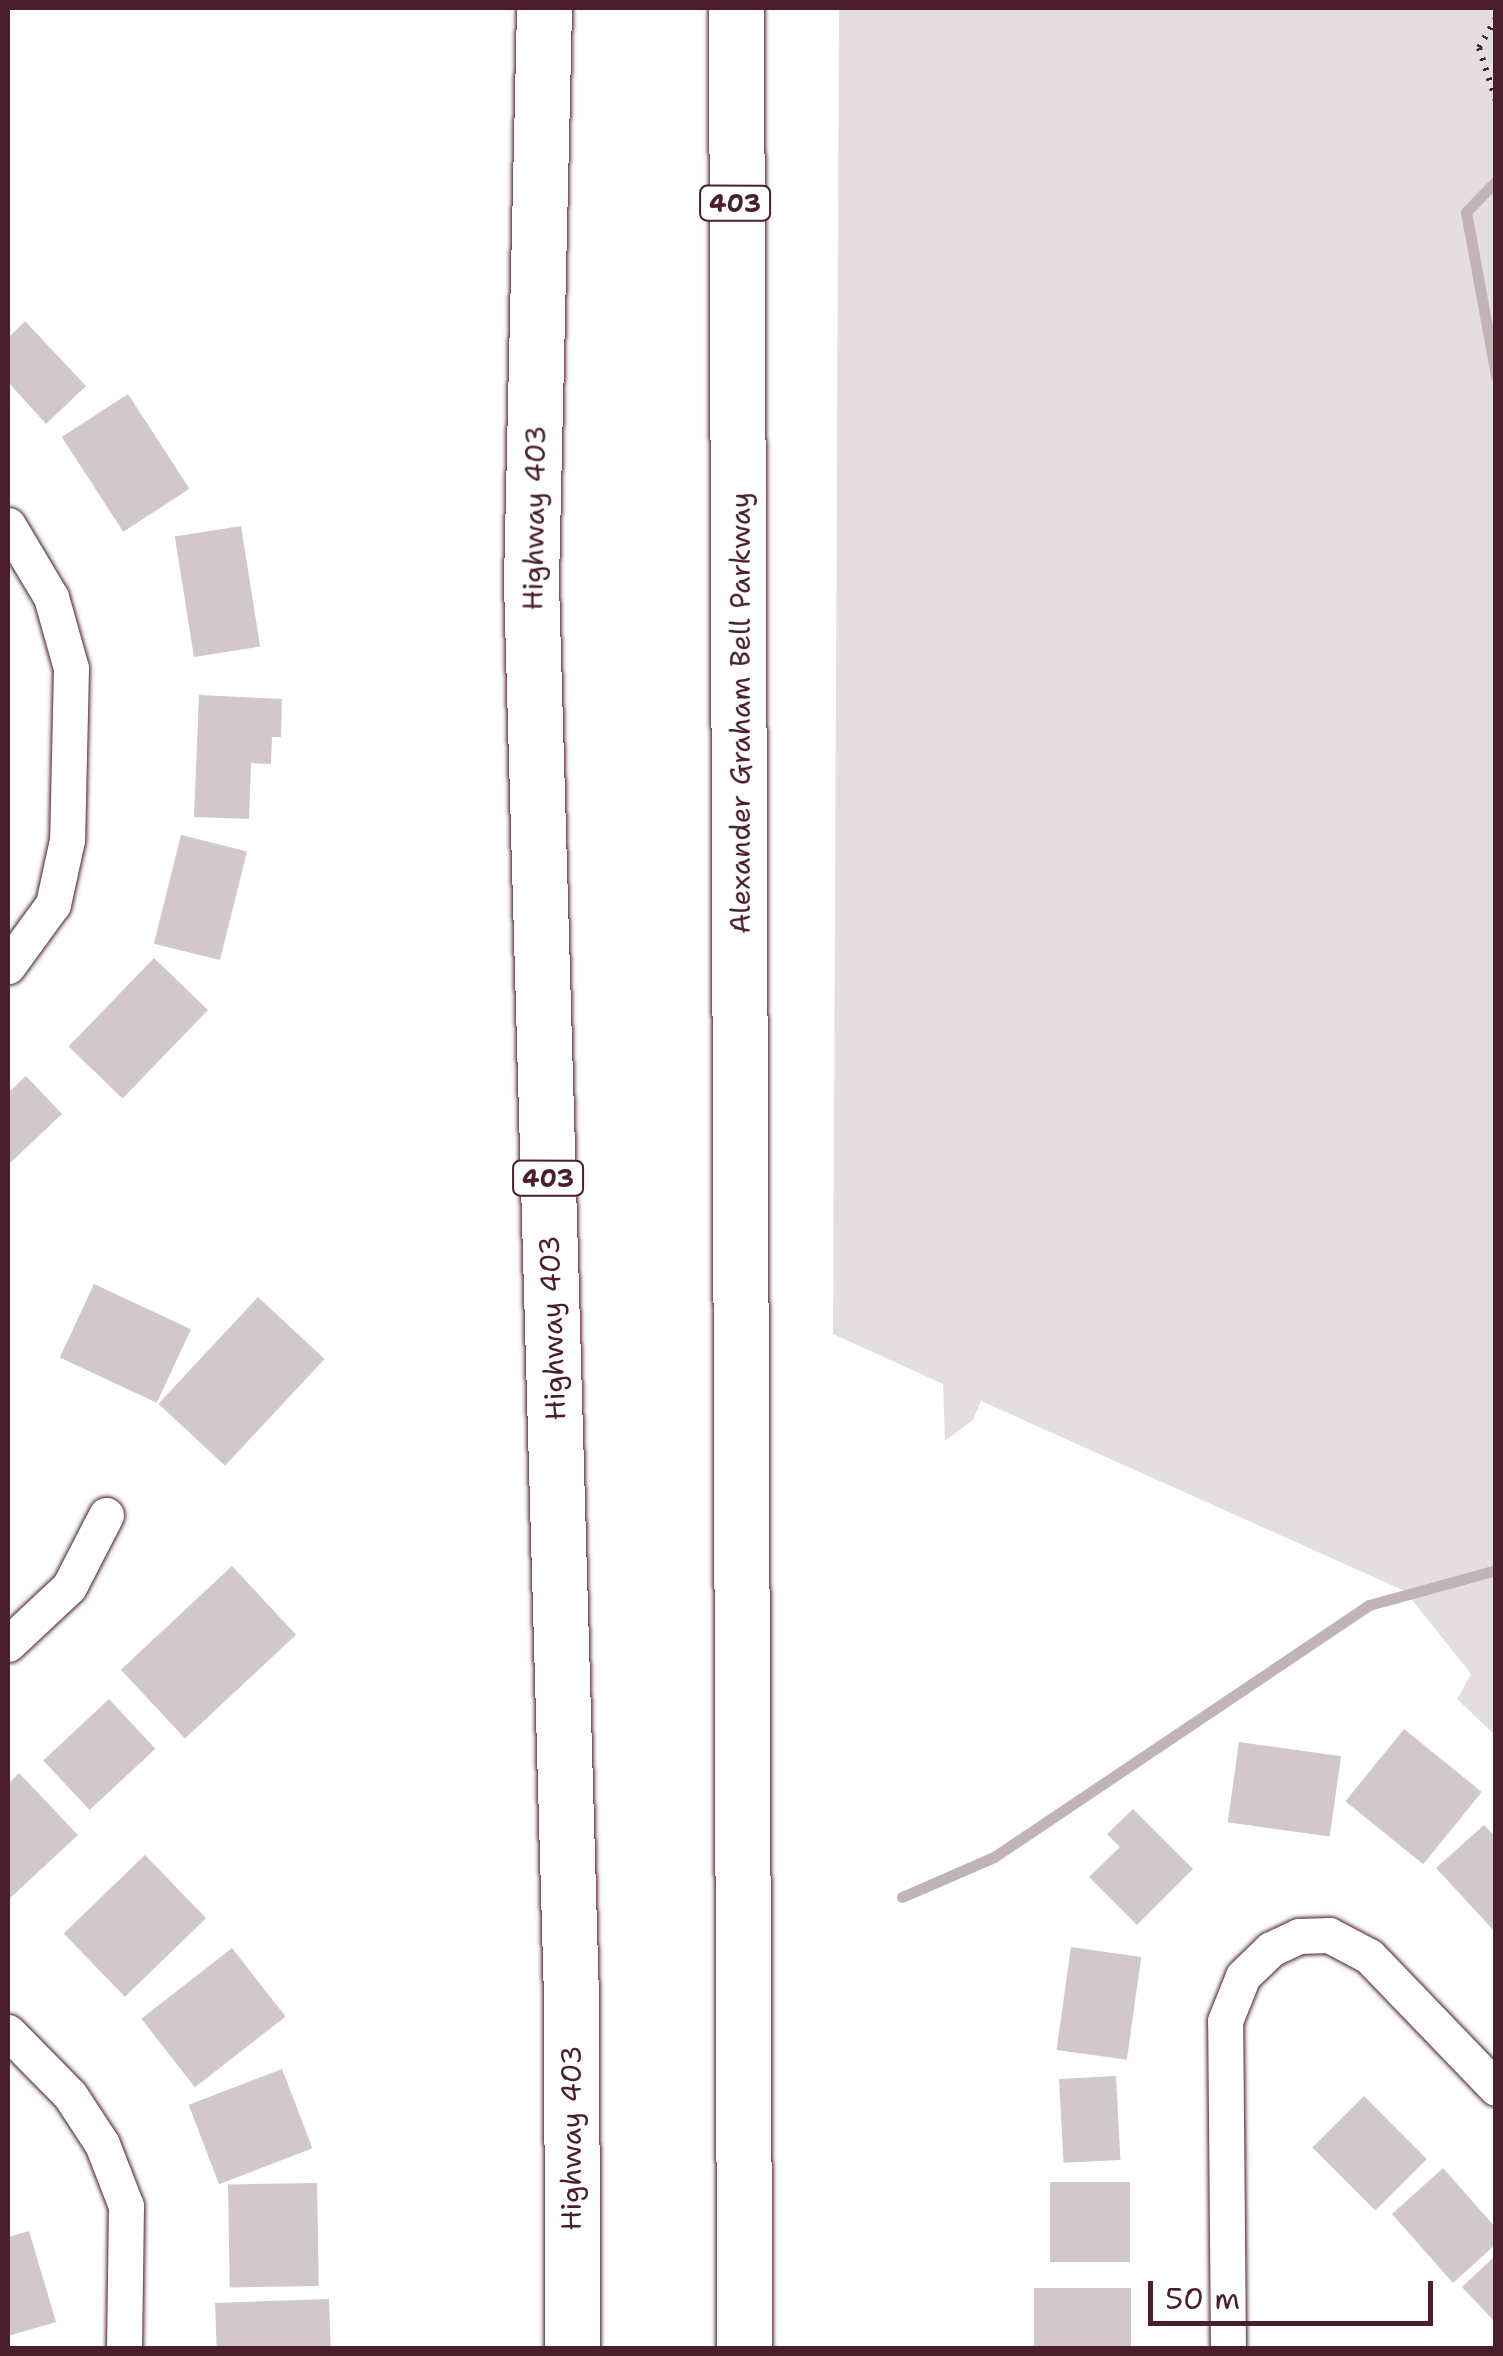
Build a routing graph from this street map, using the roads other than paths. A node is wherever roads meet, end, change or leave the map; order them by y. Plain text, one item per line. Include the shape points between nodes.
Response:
1 (544, 8) edge
2 (736, 8) edge
3 (766, 8) edge
4 (737, 400) junction
5 (8, 526) edge
6 (8, 966) edge
7 (106, 1515) dead end
8 (8, 1644) edge
9 (8, 2032) edge
10 (1496, 2088) edge
11 (124, 2348) edge
12 (572, 2348) edge
13 (744, 2348) edge
14 (1228, 2348) edge

1 - 12 highway, Highway 403 / 403 via 531,583 571,1996
2 - 4 highway, 403
3 - 4 highway
4 - 13 highway, Alexander Graham Bell Parkway / 403
5 - 6 street via 51,596 71,668 67,840 53,904
7 - 8 street via 69,1587
9 - 11 street via 70,2095 102,2144 126,2206
10 - 14 street via 1369,1956 1329,1934 1299,1936 1271,1949 1243,1976 1226,2021

